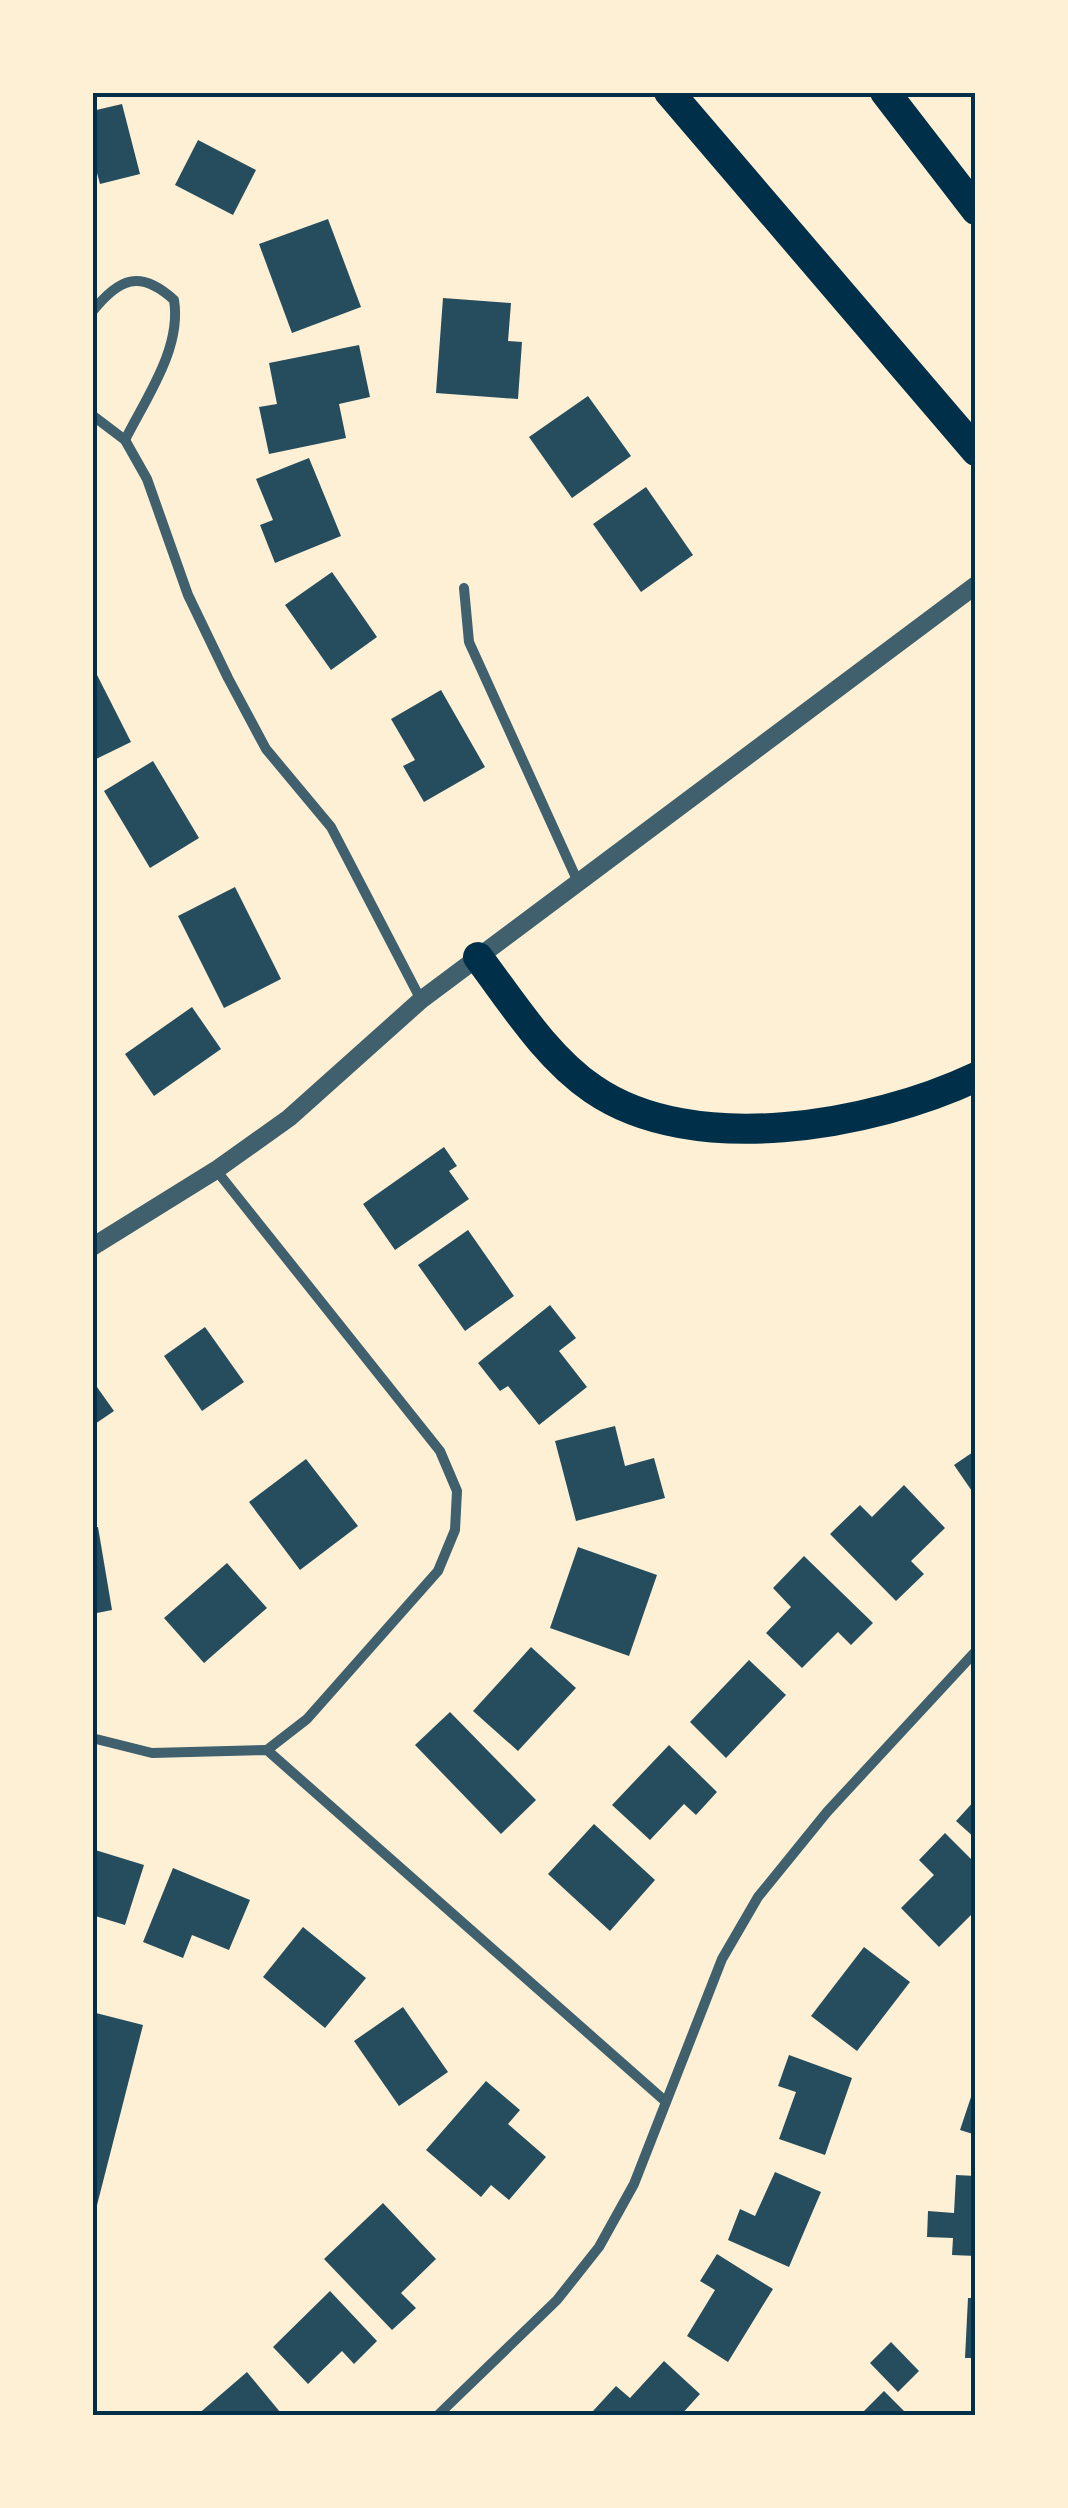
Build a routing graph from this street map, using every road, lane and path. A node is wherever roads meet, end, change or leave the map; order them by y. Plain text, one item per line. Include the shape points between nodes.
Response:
1 (669, 92) edge
2 (885, 92) edge
3 (976, 210) edge
4 (92, 312) edge
5 (92, 415) edge
6 (126, 440) junction
7 (976, 450) edge
8 (976, 586) edge
9 (464, 588) dead end
10 (578, 882) junction
11 (478, 957) junction
12 (421, 1000) junction
13 (976, 1077) edge
14 (216, 1170) junction
15 (92, 1247) edge
16 (976, 1651) edge
17 (92, 1738) edge
18 (267, 1750) junction
19 (665, 2101) junction
20 (437, 2416) edge

1 - 7 highway
2 - 3 highway
4 - 6 street via 133,280 174,300 178,320 171,345
5 - 6 street
6 - 12 street via 147,479 188,595 243,706 266,748 331,827
8 - 10 street
9 - 10 street via 468,642
10 - 11 street
11 - 12 street
11 - 13 highway via 567,1068 613,1102 663,1120 720,1128 812,1122 912,1102
12 - 14 street via 289,1118
14 - 15 street
14 - 18 street via 440,1451 457,1492 455,1530 438,1571 307,1719
16 - 19 street via 758,1897 722,1959
17 - 18 street via 152,1753
18 - 19 street
19 - 20 street via 634,2184 599,2247 558,2300

